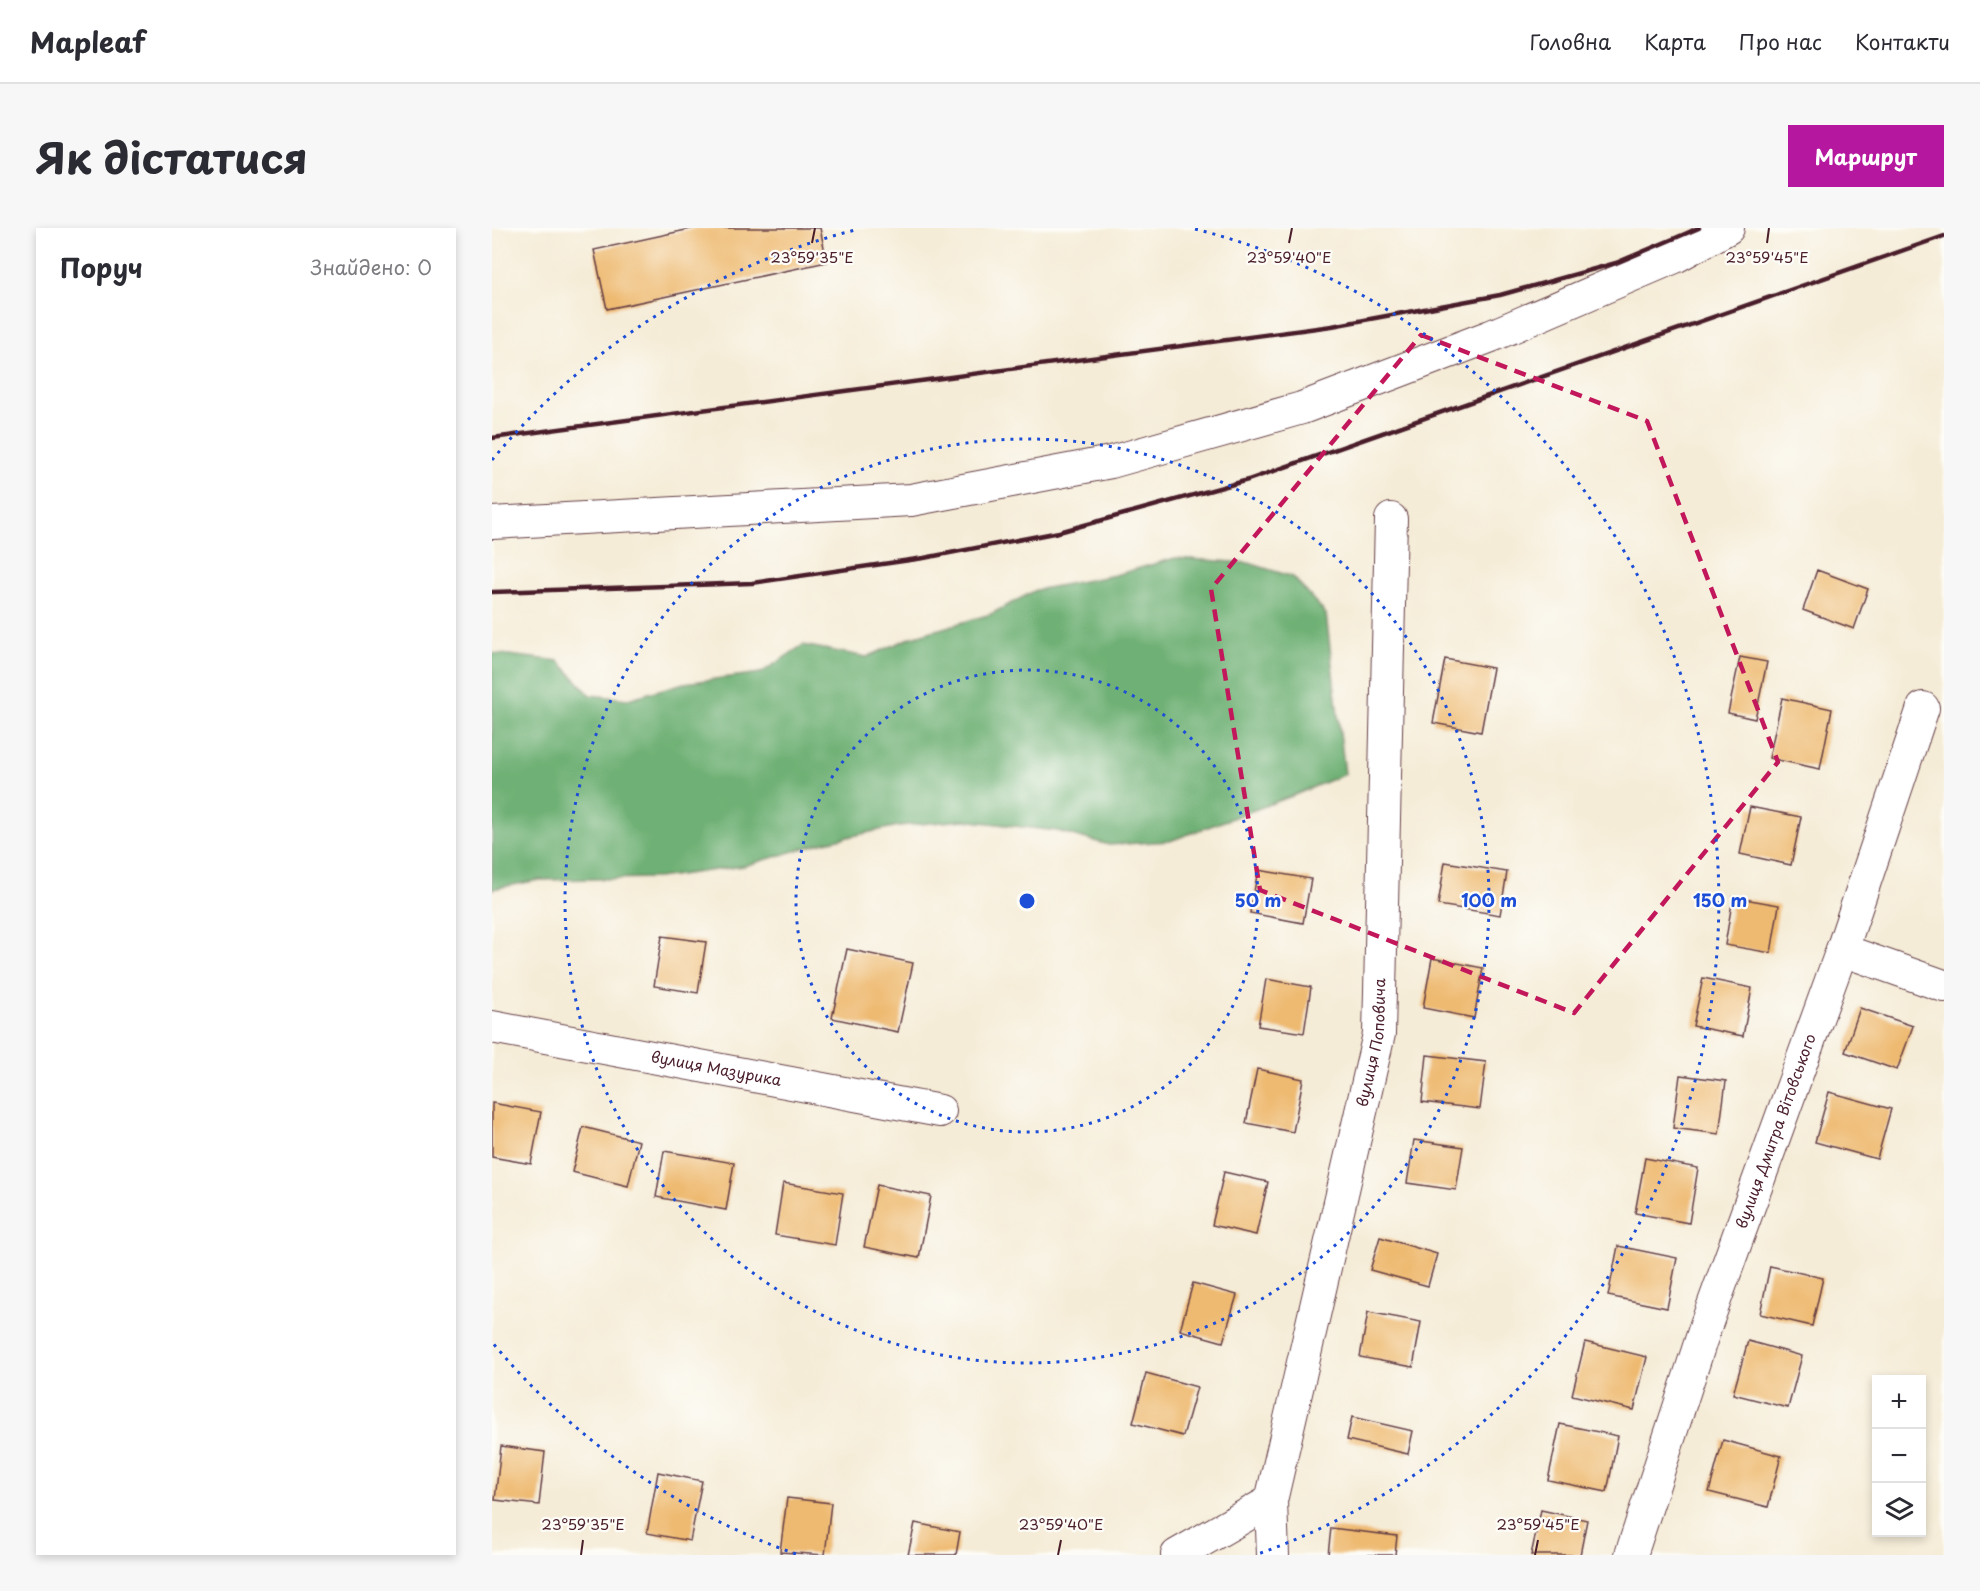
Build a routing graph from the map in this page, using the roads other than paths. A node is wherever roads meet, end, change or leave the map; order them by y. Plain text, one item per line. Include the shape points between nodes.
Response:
1 (1728, 228) edge
2 (1391, 519) dead end
3 (492, 523) edge
4 (1923, 708) dead end
5 (1842, 950) junction
6 (1944, 986) edge
7 (492, 1027) edge
8 (940, 1111) dead end
9 (1271, 1501) junction
10 (1177, 1555) edge
11 (1274, 1555) edge
12 (1631, 1555) edge

1 - 3 street via 1675,257 1491,336 1302,408 1112,462 911,501
2 - 9 street, вулиця Поповича via 1379,1034
4 - 5 street, вулиця Дмитра Вітовського
5 - 6 street
5 - 12 street, вулиця Дмитра Вітовського via 1706,1325
7 - 8 street, вулиця Мазурика
9 - 10 street
9 - 11 street, вулиця Поповича

